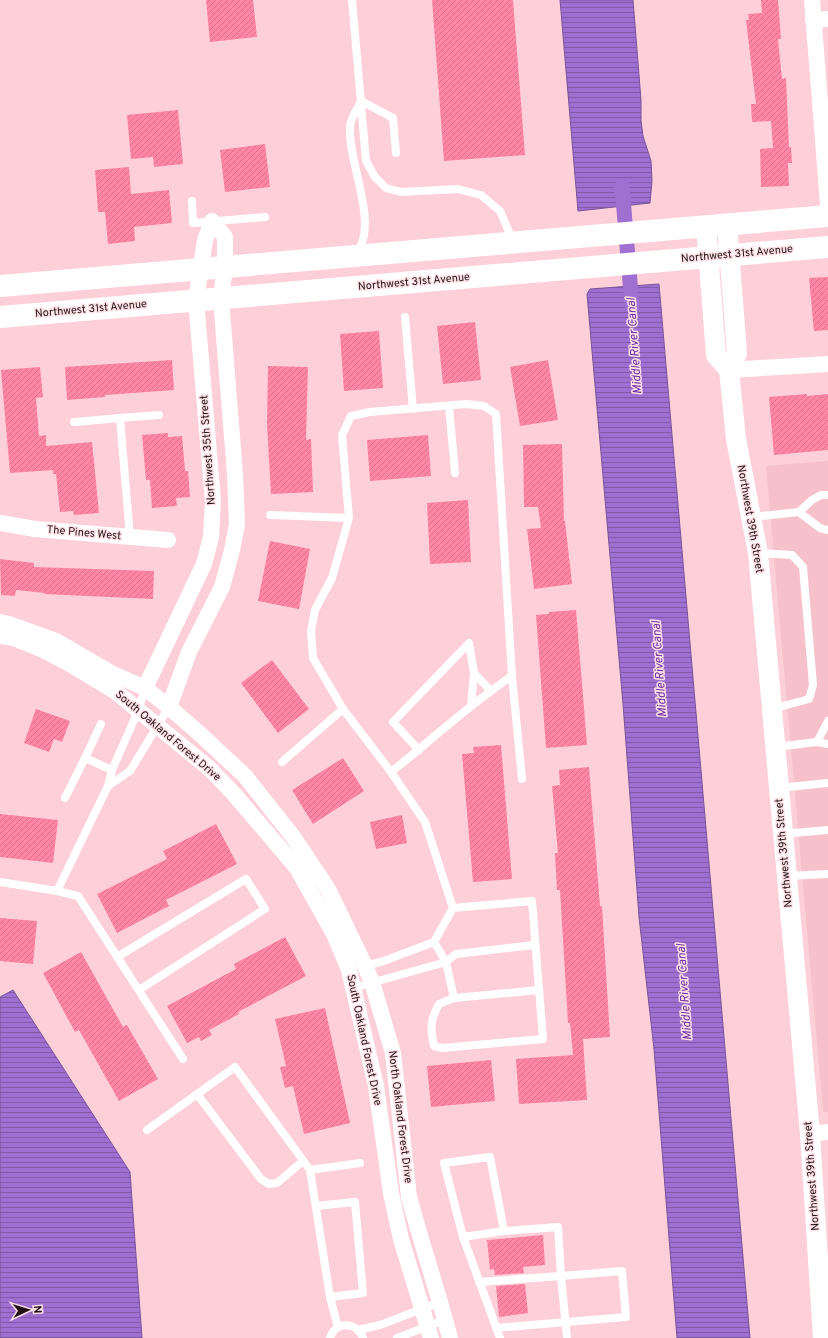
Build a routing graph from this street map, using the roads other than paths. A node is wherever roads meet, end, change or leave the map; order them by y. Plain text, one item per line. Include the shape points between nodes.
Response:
1 (352, 0) edge
2 (812, 0) edge
3 (821, 19) edge
4 (361, 101) junction
5 (396, 153) dead end
6 (192, 201) dead end
7 (828, 204) edge
8 (828, 216) edge
9 (265, 217) dead end
10 (212, 221) junction
11 (717, 225) junction
12 (514, 243) junction
13 (828, 247) edge
14 (355, 256) junction
15 (719, 256) junction
16 (225, 267) junction
17 (200, 269) junction
18 (0, 286) edge
19 (221, 299) junction
20 (196, 300) junction
21 (0, 317) edge
22 (405, 317) dead end
23 (828, 364) edge
24 (729, 370) junction
25 (449, 406) junction
26 (413, 409) junction
27 (158, 415) dead end
28 (120, 418) junction
29 (74, 422) dead end
30 (456, 473) dead end
31 (828, 495) edge
32 (799, 512) junction
33 (270, 515) dead end
34 (751, 517) junction
35 (349, 518) junction
36 (0, 523) edge
37 (828, 530) edge
38 (130, 537) junction
39 (168, 540) dead end
40 (758, 553) junction
41 (0, 622) edge
42 (0, 636) edge
43 (474, 673) junction
44 (512, 676) junction
45 (144, 688) junction
46 (490, 690) junction
47 (471, 706) junction
48 (169, 707) junction
49 (343, 709) junction
50 (771, 709) junction
51 (138, 711) junction
52 (828, 721) edge
53 (101, 724) dead end
54 (158, 727) junction
55 (817, 742) junction
56 (828, 744) edge
57 (774, 747) junction
58 (419, 750) junction
59 (85, 758) junction
60 (282, 762) dead end
61 (112, 770) junction
62 (391, 772) junction
63 (522, 779) dead end
64 (828, 784) edge
65 (108, 786) junction
66 (778, 788) junction
67 (65, 798) dead end
68 (828, 830) edge
69 (782, 834) junction
70 (828, 874) edge
71 (786, 876) junction
72 (0, 882) edge
73 (57, 890) junction
74 (453, 908) junction
75 (434, 942) junction
76 (535, 945) junction
77 (117, 957) junction
78 (446, 962) junction
79 (366, 966) junction
80 (349, 970) junction
81 (372, 982) junction
82 (354, 988) junction
83 (139, 990) junction
84 (539, 990) junction
85 (454, 998) junction
86 (182, 1059) dead end
87 (197, 1094) junction
88 (147, 1130) dead end
89 (819, 1133) edge
90 (304, 1161) junction
91 (360, 1163) dead end
92 (310, 1170) junction
93 (316, 1206) junction
94 (504, 1231) junction
95 (463, 1237) junction
96 (561, 1276) junction
97 (479, 1282) junction
98 (330, 1297) junction
99 (440, 1302) junction
100 (423, 1308) junction
101 (444, 1320) junction
102 (566, 1322) junction
103 (338, 1327) junction
104 (496, 1328) junction
105 (358, 1330) junction
106 (430, 1332) edge
107 (330, 1338) edge
108 (363, 1338) edge
109 (397, 1338) edge
110 (450, 1338) edge
111 (500, 1338) edge
112 (567, 1338) edge
113 (823, 1338) edge

1 - 4 lane
2 - 3 street
3 - 7 street
4 - 5 lane via 393,118
4 - 12 lane via 366,161 375,177 386,188 401,192 458,189 481,195 500,212
4 - 14 lane via 350,126 366,225 361,248
6 - 10 lane via 193,223
8 - 11 main road
9 - 10 lane
10 - 16 street via 225,237
10 - 17 street, Northwest 35th Street
11 - 12 main road
11 - 15 street
12 - 14 main road
13 - 15 main road, Northwest 31st Avenue
14 - 16 main road
15 - 19 main road, Northwest 31st Avenue
15 - 24 street via 716,355
16 - 17 main road
16 - 19 street
17 - 18 main road
17 - 20 street, Northwest 35th Street
19 - 20 main road, Northwest 31st Avenue
19 - 48 street via 237,524 222,587 189,652
20 - 21 main road, Northwest 31st Avenue
20 - 45 street, Northwest 35th Street via 213,501 211,537 204,564
22 - 26 lane
23 - 24 street
24 - 34 street, Northwest 39th Street via 736,439
25 - 26 lane
25 - 30 lane
25 - 44 lane via 484,406 496,414
26 - 35 lane via 351,416 342,435
27 - 28 lane
28 - 29 lane
28 - 38 lane
31 - 32 lane via 821,495 812,500
32 - 34 lane
32 - 37 lane via 820,528
33 - 35 lane
34 - 40 street, Northwest 39th Street
35 - 49 lane via 332,578 315,610 311,630 313,658
36 - 38 street, The Pines West via 35,529
38 - 39 street, The Pines West
40 - 50 street, Northwest 39th Street
40 - 50 lane via 792,555 803,567 813,685 809,699
41 - 45 street, South Oakland Forest Drive via 56,641 111,674
42 - 51 street, South Oakland Forest Drive via 14,638 42,649 68,663 116,692
43 - 46 lane
43 - 47 lane
43 - 58 lane via 469,643 393,722
44 - 46 lane
44 - 63 lane
45 - 48 street, North Oakland Forest Drive
45 - 51 lane
46 - 47 lane
47 - 58 lane
48 - 54 lane
48 - 79 street, North Oakland Forest Drive via 245,776 294,838 328,889
49 - 60 lane
49 - 62 lane
50 - 57 street, Northwest 39th Street
51 - 54 street, South Oakland Forest Drive
51 - 61 lane
52 - 55 lane
53 - 59 lane
54 - 65 lane via 130,771
54 - 80 street, South Oakland Forest Drive via 214,774 239,799 298,868 334,934
55 - 56 lane
55 - 57 lane
57 - 66 street, Northwest 39th Street
58 - 62 lane
59 - 61 lane
59 - 67 lane
61 - 65 lane
62 - 74 lane via 424,822
64 - 66 lane
65 - 73 lane
66 - 69 street, Northwest 39th Street
68 - 69 lane
69 - 71 street, Northwest 39th Street
70 - 71 lane
71 - 89 street, Northwest 39th Street
72 - 73 lane
73 - 77 lane via 78,896
74 - 75 lane
74 - 76 lane via 532,901
75 - 78 lane
75 - 79 lane
76 - 78 lane via 456,954
76 - 84 lane
77 - 83 lane
77 - 83 lane via 246,879 265,909
78 - 81 lane
78 - 85 lane
79 - 80 lane
79 - 81 street, North Oakland Forest Drive
80 - 82 street, South Oakland Forest Drive
81 - 82 lane
81 - 99 street, North Oakland Forest Drive via 393,1053 409,1197
82 - 100 street, South Oakland Forest Drive via 376,1086 391,1193 401,1239
83 - 86 lane
84 - 85 lane
84 - 85 lane via 543,1040 442,1048 434,1046 431,1033 432,1018 439,1004
87 - 88 lane
87 - 90 lane via 261,1178 269,1184 277,1184
87 - 90 lane via 235,1067
89 - 113 street, Northwest 39th Street
90 - 92 lane
91 - 92 lane
92 - 93 lane
93 - 98 lane
93 - 98 lane via 355,1202 364,1293
94 - 95 lane
94 - 95 lane via 490,1157 444,1163
94 - 96 lane via 558,1227
95 - 97 lane
96 - 97 lane
96 - 102 lane
96 - 102 lane via 622,1271 626,1317
97 - 104 lane
98 - 103 lane
99 - 100 lane
99 - 101 street, North Oakland Forest Drive
100 - 105 lane
100 - 106 street, South Oakland Forest Drive
101 - 106 lane
101 - 110 street, North Oakland Forest Drive
102 - 104 lane
102 - 112 lane
103 - 105 lane via 349,1325
103 - 107 lane
104 - 111 lane
105 - 108 lane
106 - 109 lane

